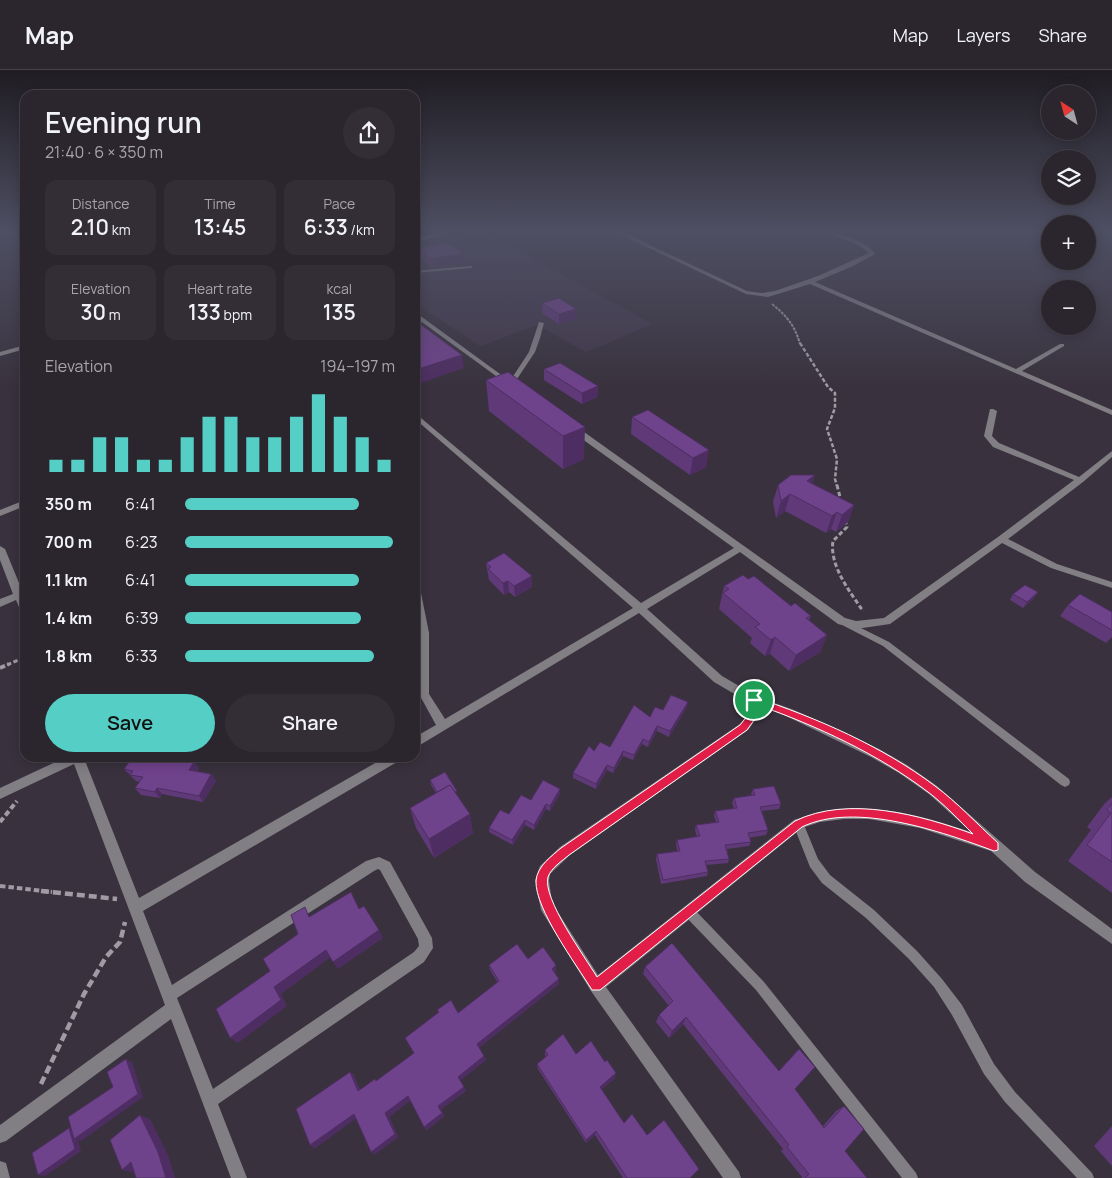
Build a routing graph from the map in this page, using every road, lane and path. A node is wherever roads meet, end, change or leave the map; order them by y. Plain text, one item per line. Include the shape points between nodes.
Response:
1 (731, 284) edge
2 (802, 284) edge
3 (815, 284) edge
4 (754, 294) junction
5 (420, 322) edge
6 (541, 323) dead end
7 (1062, 345) dead end
8 (20, 348) edge
9 (0, 354) edge
10 (1017, 371) junction
11 (511, 384) junction
12 (519, 390) edge
13 (993, 411) dead end
14 (1112, 413) edge
15 (420, 419) edge
16 (566, 424) edge
17 (1112, 452) edge
18 (1080, 480) junction
19 (20, 505) edge
20 (842, 508) edge
21 (0, 512) edge
22 (844, 517) edge
23 (1001, 539) junction
24 (740, 548) junction
25 (0, 549) edge
26 (1112, 585) edge
27 (19, 595) joint
28 (0, 603) edge
29 (640, 608) junction
30 (420, 614) edge
31 (842, 621) junction
32 (871, 624) junction
33 (20, 659) edge
34 (0, 668) edge
35 (754, 700) junction
36 (443, 726) junction
37 (420, 740) edge
38 (68, 762) edge
39 (77, 762) edge
40 (386, 762) edge
41 (1065, 782) dead end
42 (0, 794) edge
43 (798, 824) junction
44 (994, 846) junction
45 (0, 886) edge
46 (117, 899) junction
47 (120, 904) dead end
48 (130, 911) junction
49 (689, 912) junction
50 (1112, 937) edge
51 (596, 986) junction
52 (172, 1002) junction
53 (39, 1089) dead end
54 (210, 1100) junction
55 (0, 1134) edge
56 (0, 1170) edge
57 (2, 1178) edge
58 (239, 1178) edge
59 (733, 1178) edge
60 (911, 1178) edge
61 (1087, 1178) edge

1 - 4 street
2 - 4 street via 773,294
3 - 10 street
4 - 20 path via 786,316 796,329 800,344 835,393 835,408 827,429 837,459 835,479
5 - 11 street
6 - 11 lane via 528,360
7 - 10 street
8 - 9 street
10 - 14 street
11 - 12 street
13 - 18 street via 988,436 996,445
15 - 29 street
16 - 24 street
17 - 18 street
18 - 23 street
19 - 21 street
22 - 32 path via 847,527 834,540 831,550
23 - 26 street via 1054,566
23 - 32 street via 886,620
24 - 29 street
24 - 31 street
25 - 27 street
27 - 28 street
29 - 35 street via 718,679
29 - 36 street
30 - 36 street via 424,634 424,694
31 - 32 street via 856,625
31 - 41 lane via 886,644
33 - 34 path
35 - 44 street via 790,713 903,769 933,790
35 - 51 street via 752,716 744,728 565,851 545,870 542,880 546,905
36 - 37 street
38 - 42 street
39 - 48 street
40 - 48 street
43 - 44 street via 813,817 841,814 889,816 937,825
43 - 49 street
43 - 61 lane via 814,863 826,878 914,954 957,1010 990,1069 1010,1096
44 - 50 street via 1030,877
45 - 46 path
46 - 47 path
46 - 48 path
48 - 52 street
48 - 53 path via 120,942 84,994
49 - 51 street
49 - 60 lane via 760,986
51 - 59 street
52 - 54 street
52 - 54 street via 371,865 379,863 384,866 425,938 426,948 419,957
52 - 55 street
54 - 58 street
56 - 57 street

